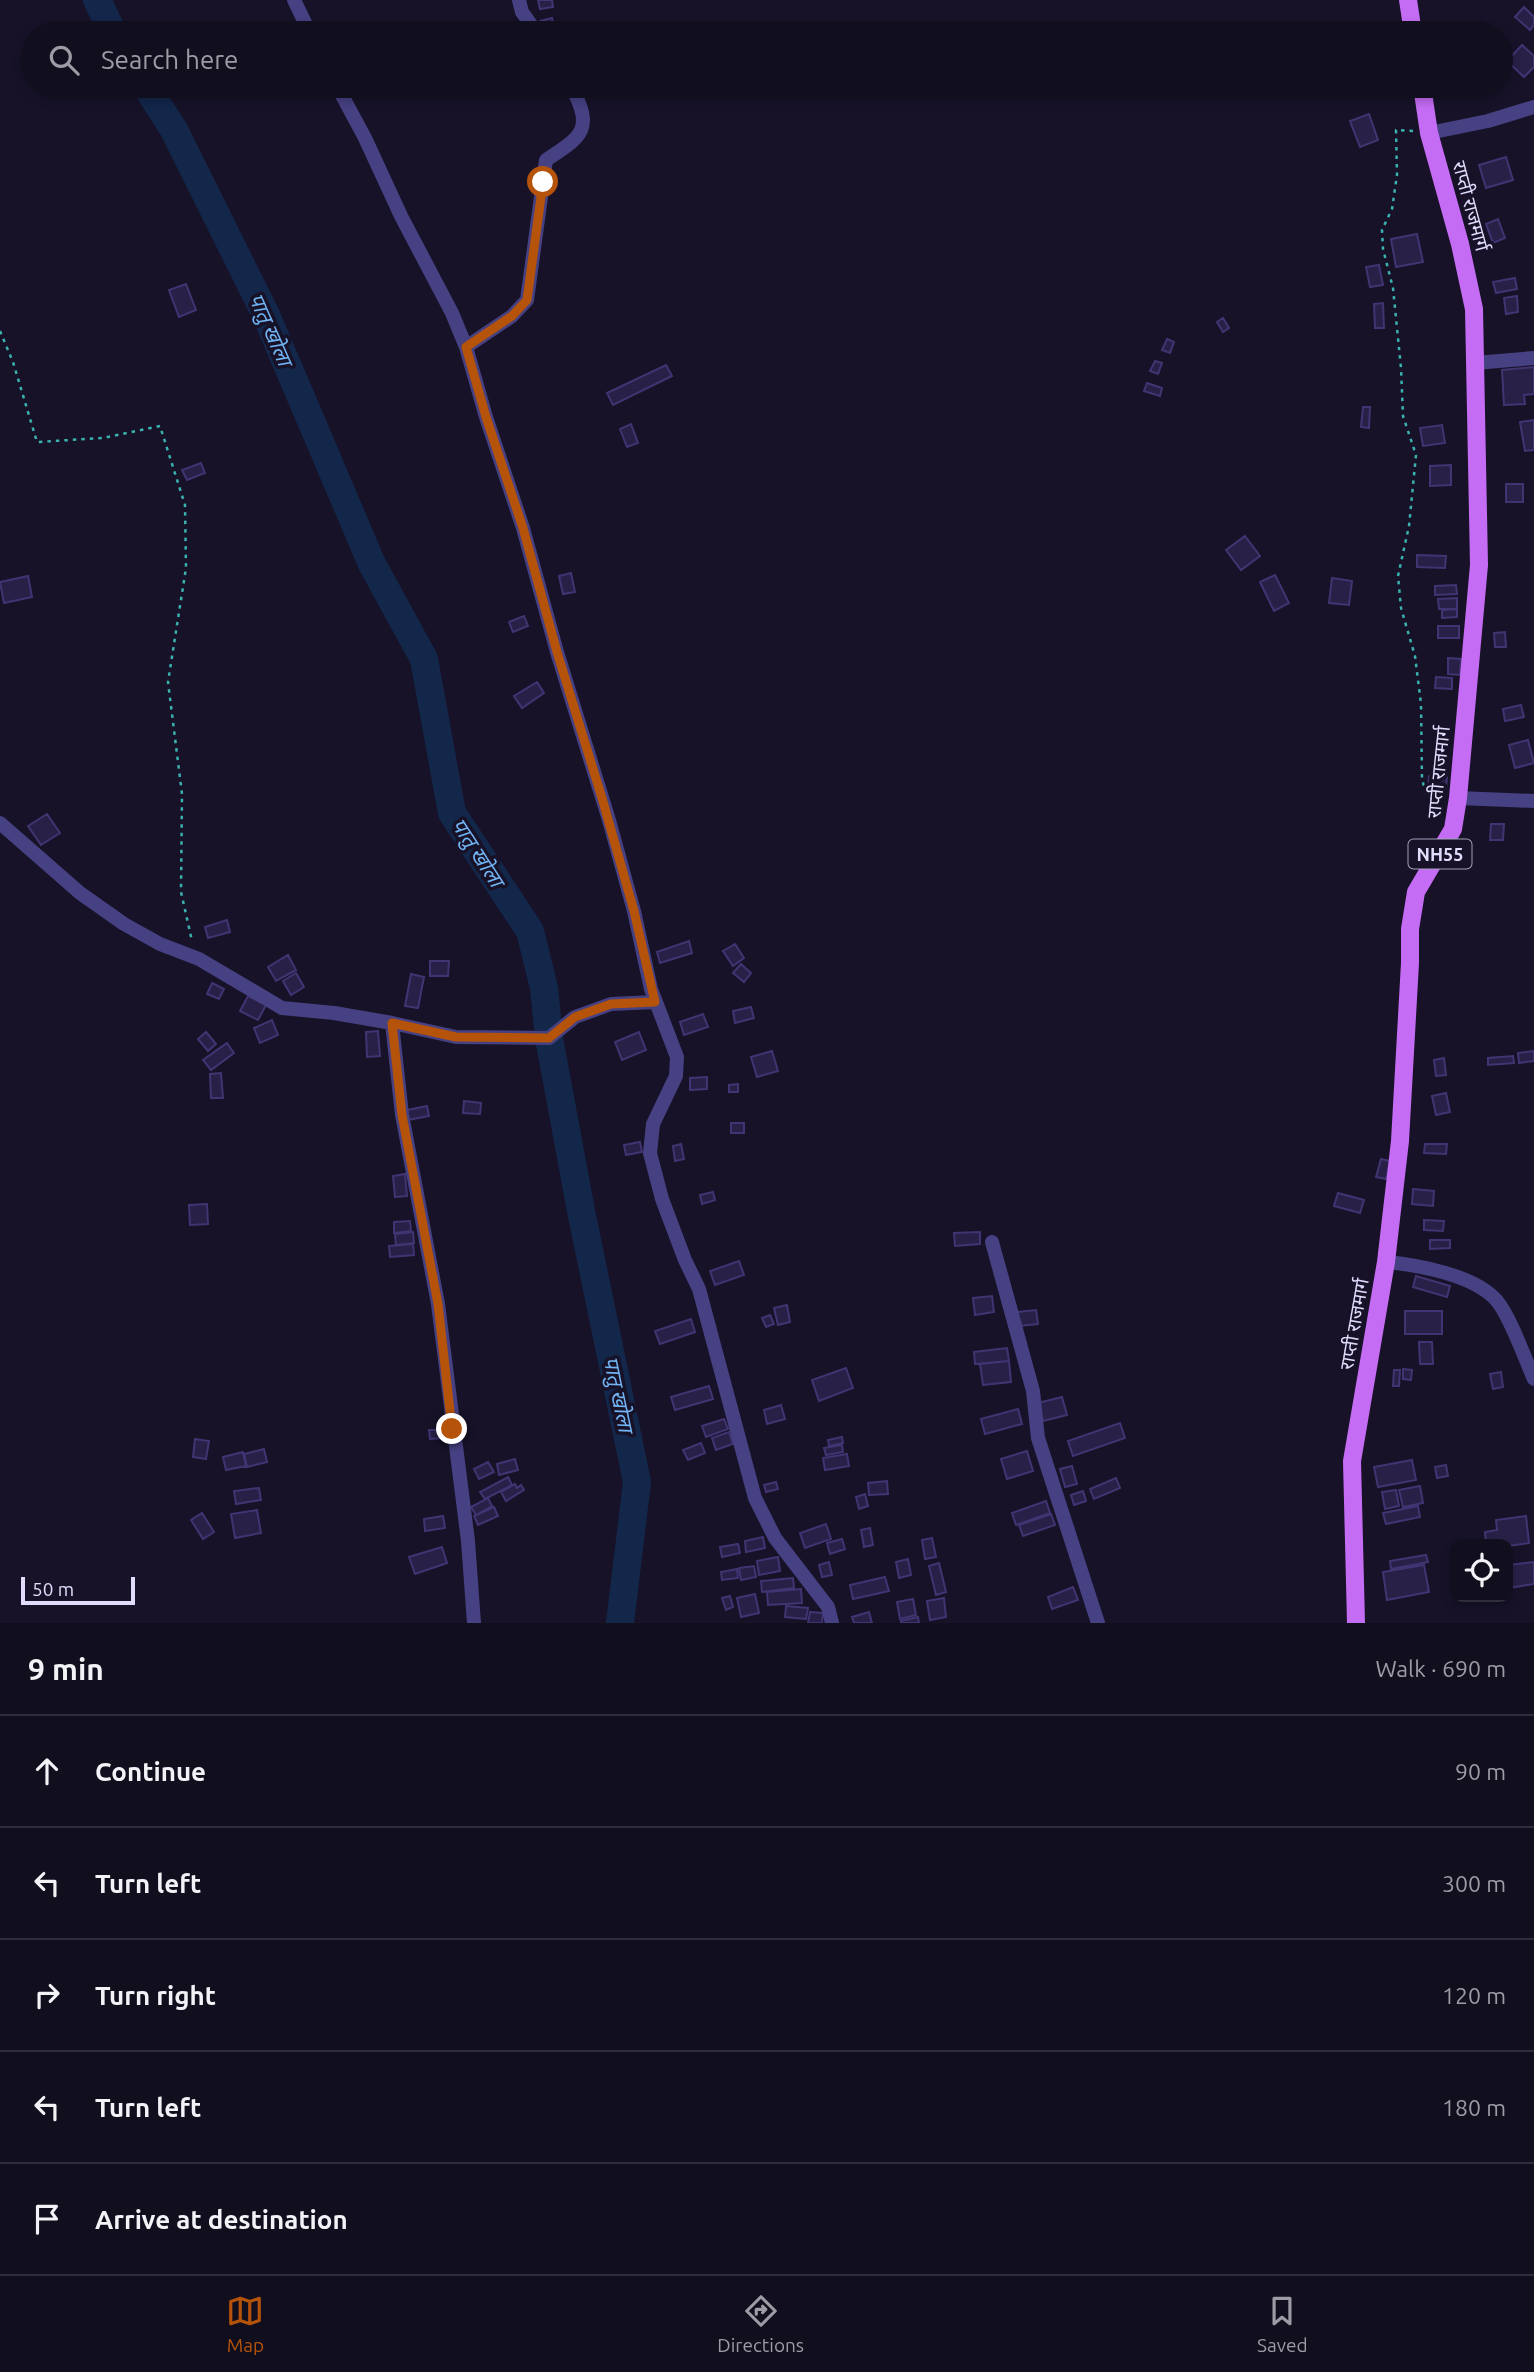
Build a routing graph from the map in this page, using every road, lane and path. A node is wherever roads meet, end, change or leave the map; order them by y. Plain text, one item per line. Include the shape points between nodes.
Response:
1 (294, 0) edge
2 (519, 0) edge
3 (1408, 0) edge
4 (304, 21) edge
5 (528, 21) edge
6 (1411, 21) edge
7 (343, 98) edge
8 (577, 98) edge
9 (1424, 98) edge
10 (1534, 107) edge
11 (1429, 133) junction
12 (0, 331) edge
13 (466, 347) junction
14 (1534, 358) edge
15 (1475, 362) junction
16 (1458, 798) junction
17 (1534, 801) edge
18 (0, 822) edge
19 (196, 958) junction
20 (655, 1002) junction
21 (392, 1023) junction
22 (992, 1242) dead end
23 (1386, 1262) junction
24 (1534, 1379) edge
25 (474, 1623) edge
26 (832, 1623) edge
27 (1098, 1623) edge
28 (1356, 1623) edge

1 - 4 street
2 - 5 street
3 - 6 main road
7 - 13 street
8 - 13 street via 584,118 577,140 546,160 527,300 512,316
9 - 11 main road, राप्ती राजमार्ग / NH55
10 - 11 street
11 - 15 main road, राप्ती राजमार्ग / NH55 via 1461,244 1474,309
11 - 16 path via 1396,130 1397,175 1382,240 1393,288 1402,415 1416,456 1398,576 1421,704 1422,779 1427,798
12 - 19 path via 37,442 103,438 160,426 172,460 185,505 186,568 168,682 183,794 181,892
13 - 20 street via 602,798
14 - 15 street
15 - 16 main road, राप्ती राजमार्ग / NH55 via 1479,565
16 - 17 street
16 - 23 main road, राप्ती राजमार्ग / NH55 via 1453,829 1416,892 1410,929 1400,1141
18 - 19 street via 80,893 124,924
19 - 21 street via 282,1008
20 - 21 street via 611,1004 587,1012 549,1038 456,1037
20 - 26 street via 677,1057 676,1076 653,1124 650,1153 662,1199 699,1289 755,1498 775,1538 828,1607
21 - 25 street via 402,1115 438,1304
22 - 27 street via 1033,1391 1038,1438
23 - 24 street via 1440,1271 1490,1294 1510,1323
23 - 28 main road, राप्ती राजमार्ग / NH55 via 1352,1461

